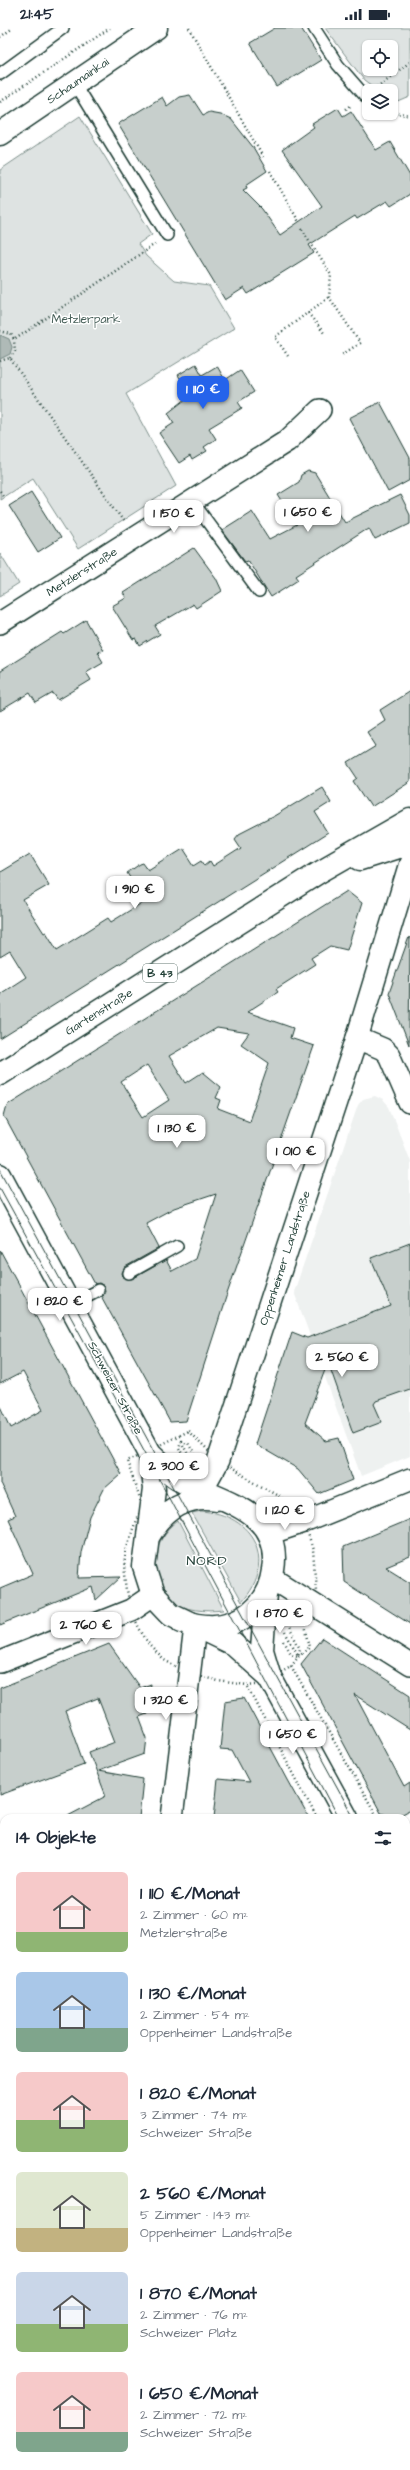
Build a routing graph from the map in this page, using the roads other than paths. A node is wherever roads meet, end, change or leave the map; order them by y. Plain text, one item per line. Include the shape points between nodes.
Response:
1 (64, 28) edge
2 (156, 28) edge
3 (314, 28) edge
4 (0, 74) edge
5 (74, 83) junction
6 (362, 88) edge
7 (0, 134) edge
8 (167, 235) road end
9 (320, 410) dead end
10 (193, 502) junction
11 (259, 592) dead end
12 (0, 622) edge
13 (410, 820) edge
14 (410, 843) edge
15 (410, 863) edge
16 (319, 872) junction
17 (357, 1038) junction
18 (0, 1074) edge
19 (410, 1103) edge
20 (0, 1175) edge
21 (177, 1246) dead end
22 (129, 1273) dead end
23 (98, 1290) dead end
24 (70, 1305) junction
25 (150, 1452) junction
26 (410, 1479) edge
27 (202, 1490) junction
28 (228, 1501) junction
29 (268, 1534) junction
30 (149, 1537) junction
31 (269, 1586) junction
32 (153, 1595) junction
33 (188, 1624) junction
34 (0, 1662) edge
35 (410, 1665) edge
36 (270, 1677) junction
37 (172, 1814) edge
38 (345, 1814) edge

1 - 4 lane
2 - 5 street, Schaumainkai
3 - 6 lane via 338,65
5 - 7 street, Schaumainkai
5 - 8 lane
9 - 10 street, Metzlerstraße via 287,441
10 - 11 lane
10 - 12 street, Metzlerstraße
13 - 16 street, Gartenstraße
14 - 16 street, Gartenstraße / B 43
15 - 17 street, Oppenheimer Landstraße
16 - 18 street, Gartenstraße / B 43
17 - 19 street via 383,1049 389,1055
17 - 27 street, Oppenheimer Landstraße via 218,1461
20 - 24 street, Schweizer Straße
21 - 22 lane
23 - 24 lane
24 - 25 street, Schweizer Straße
25 - 27 street via 176,1477
25 - 30 street via 154,1489
26 - 29 street
27 - 28 street
28 - 29 street via 247,1509
28 - 30 street via 200,1497 182,1502 164,1515
29 - 31 street via 274,1556
30 - 32 street via 144,1567
31 - 33 street via 251,1612 234,1622 208,1627
31 - 35 street via 311,1604
31 - 36 street via 262,1650
32 - 33 street via 161,1606
32 - 34 street via 131,1610
33 - 36 street via 233,1644
33 - 37 street via 189,1673
36 - 38 street

